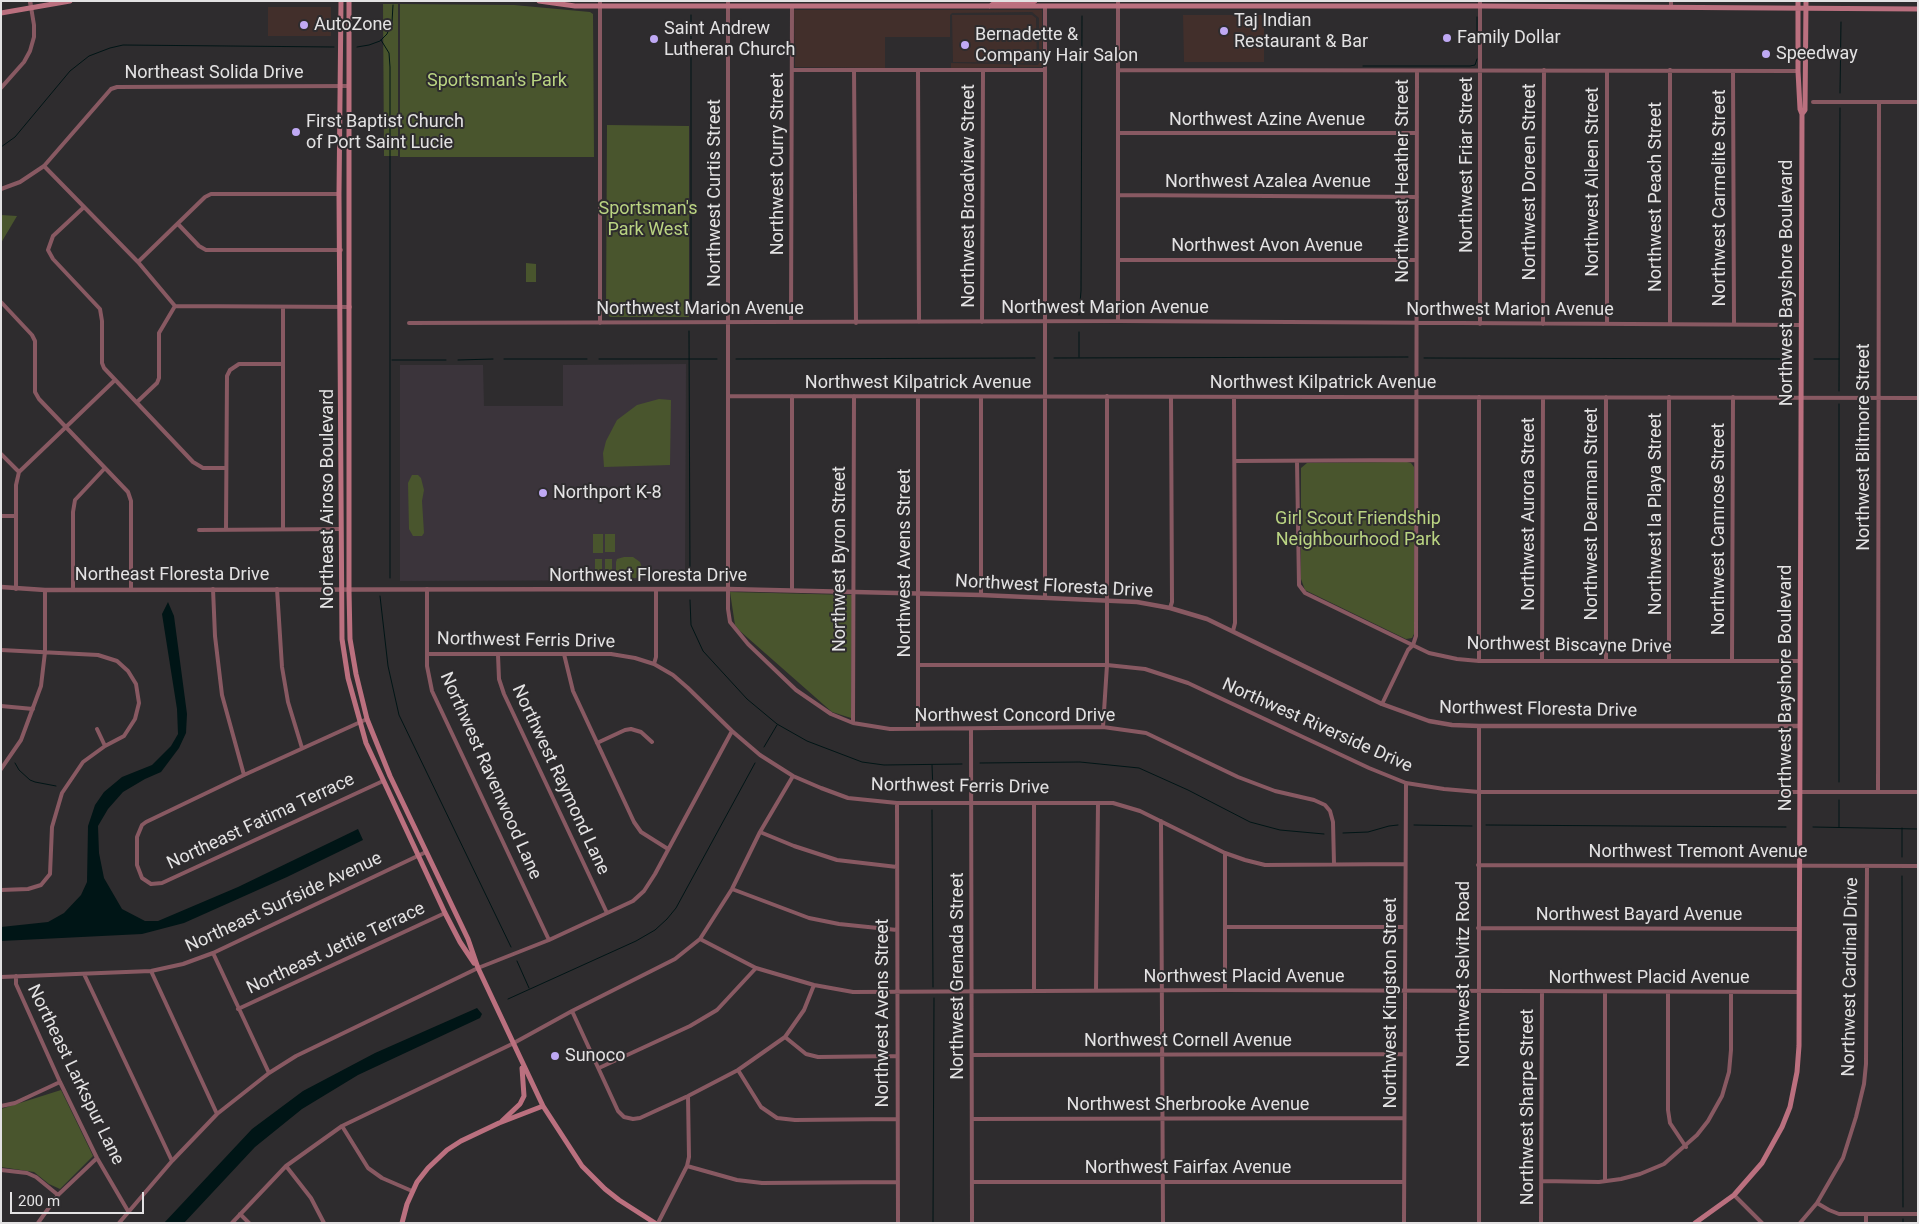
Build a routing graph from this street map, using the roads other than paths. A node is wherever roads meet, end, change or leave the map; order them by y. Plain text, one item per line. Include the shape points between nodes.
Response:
1 (70, 1) edge
2 (341, 1) edge
3 (349, 1) edge
4 (539, 1) edge
5 (1035, 1) edge
6 (1798, 1) edge
7 (1806, 1) edge
8 (30, 4) edge
9 (600, 4) edge
10 (728, 4) edge
11 (854, 4) edge
12 (1118, 4) edge
13 (1480, 4) edge
14 (1671, 4) edge
15 (792, 7) junction
16 (990, 7) junction
17 (1045, 7) junction
18 (1798, 9) junction
19 (1806, 9) junction
20 (1918, 9) edge
21 (1, 13) edge
22 (792, 70) junction
23 (854, 70) junction
24 (918, 70) junction
25 (983, 70) junction
26 (1044, 70) junction
27 (1118, 70) junction
28 (1481, 70) junction
29 (1544, 70) junction
30 (1670, 70) junction
31 (1798, 70) junction
32 (1417, 71) junction
33 (1607, 71) junction
34 (1733, 71) junction
35 (340, 86) junction
36 (349, 86) junction
37 (1, 88) edge
38 (1813, 102) dead end
39 (1879, 102) junction
40 (1918, 102) edge
41 (1802, 114) junction
42 (1118, 133) junction
43 (1417, 133) junction
44 (44, 166) junction
45 (1, 189) edge
46 (340, 194) junction
47 (1118, 195) junction
48 (1417, 196) junction
49 (83, 208) junction
50 (178, 224) junction
51 (340, 250) junction
52 (1118, 260) junction
53 (1416, 260) junction
54 (138, 262) junction
55 (1, 302) edge
56 (175, 306) junction
57 (283, 307) junction
58 (341, 307) junction
59 (350, 307) junction
60 (600, 322) junction
61 (729, 322) junction
62 (791, 322) junction
63 (856, 322) junction
64 (919, 322) junction
65 (982, 322) junction
66 (1045, 322) junction
67 (1118, 322) junction
68 (409, 323) dead end
69 (1417, 324) junction
70 (1480, 324) junction
71 (1543, 324) junction
72 (1608, 324) junction
73 (1670, 324) junction
74 (1734, 324) junction
75 (1801, 325) junction
76 (283, 364) junction
77 (115, 380) junction
78 (728, 396) junction
79 (792, 396) junction
80 (854, 396) junction
81 (1045, 396) junction
82 (1107, 396) junction
83 (1417, 396) junction
84 (918, 397) junction
85 (981, 397) junction
86 (1171, 397) junction
87 (1234, 397) junction
88 (1479, 397) junction
89 (1606, 397) junction
90 (1669, 397) junction
91 (1733, 397) junction
92 (1543, 398) junction
93 (1801, 398) junction
94 (1878, 398) junction
95 (1918, 398) edge
96 (137, 402) junction
97 (67, 428) junction
98 (1, 454) edge
99 (1416, 460) junction
100 (1235, 461) junction
101 (1297, 461) junction
102 (105, 468) junction
103 (226, 468) junction
104 (19, 472) junction
105 (1, 516) edge
106 (15, 516) junction
107 (283, 529) junction
108 (341, 529) junction
109 (199, 530) dead end
110 (226, 530) junction
111 (1, 587) edge
112 (342, 588) junction
113 (16, 589) junction
114 (73, 589) junction
115 (213, 589) junction
116 (277, 589) junction
117 (427, 589) junction
118 (656, 589) junction
119 (728, 589) junction
120 (45, 590) junction
121 (131, 590) junction
122 (349, 590) junction
123 (792, 590) junction
124 (854, 593) junction
125 (918, 595) junction
126 (981, 595) junction
127 (1045, 598) junction
128 (1107, 600) junction
129 (1170, 608) junction
130 (1233, 631) junction
131 (1413, 645) junction
132 (1, 650) edge
133 (45, 652) junction
134 (427, 654) junction
135 (564, 654) junction
136 (498, 655) junction
137 (1479, 661) junction
138 (1542, 661) junction
139 (1606, 661) junction
140 (1669, 661) junction
141 (1732, 661) junction
142 (1800, 661) junction
143 (654, 664) junction
144 (919, 665) junction
145 (1107, 665) junction
146 (1382, 704) junction
147 (1, 706) edge
148 (33, 709) junction
149 (367, 719) junction
150 (359, 722) junction
151 (853, 722) junction
152 (1479, 726) junction
153 (1800, 726) junction
154 (1103, 727) junction
155 (918, 728) junction
156 (97, 729) dead end
157 (971, 729) junction
158 (732, 732) junction
159 (652, 742) dead end
160 (597, 743) junction
161 (104, 746) junction
162 (302, 748) junction
163 (1, 769) edge
164 (244, 775) junction
165 (792, 776) junction
166 (383, 781) junction
167 (1406, 783) junction
168 (1478, 792) junction
169 (1800, 792) junction
170 (1878, 792) junction
171 (1918, 792) edge
172 (971, 802) junction
173 (1034, 802) junction
174 (897, 803) junction
175 (1098, 803) junction
176 (1161, 821) junction
177 (760, 832) junction
178 (668, 849) junction
179 (426, 852) junction
180 (1225, 853) junction
181 (420, 855) junction
182 (1334, 864) junction
183 (1405, 864) junction
184 (1478, 865) junction
185 (1799, 865) junction
186 (1867, 866) junction
187 (1918, 866) edge
188 (897, 867) junction
189 (732, 889) junction
190 (1, 890) edge
191 (445, 913) junction
192 (607, 913) junction
193 (1226, 927) junction
194 (1404, 927) junction
195 (1478, 928) junction
196 (1799, 929) junction
197 (897, 930) junction
198 (700, 939) junction
199 (549, 940) junction
200 (213, 953) junction
201 (478, 968) junction
202 (756, 968) junction
203 (151, 971) junction
204 (84, 974) junction
205 (16, 976) junction
206 (1, 977) edge
207 (814, 985) junction
208 (1096, 990) junction
209 (1225, 990) junction
210 (1034, 991) junction
211 (1161, 991) junction
212 (971, 992) junction
213 (1404, 992) junction
214 (1478, 992) junction
215 (1542, 992) junction
216 (1605, 992) junction
217 (1668, 992) junction
218 (1731, 992) junction
219 (1798, 992) junction
220 (898, 993) junction
221 (238, 1009) junction
222 (572, 1011) junction
223 (785, 1037) junction
224 (512, 1044) junction
225 (1404, 1054) junction
226 (972, 1055) junction
227 (1162, 1055) junction
228 (897, 1056) junction
229 (521, 1062) junction
230 (599, 1068) junction
231 (738, 1070) junction
232 (269, 1073) junction
233 (60, 1082) junction
234 (688, 1096) junction
235 (1, 1100) edge
236 (3, 1106) edge
237 (543, 1106) junction
238 (217, 1114) junction
239 (1404, 1118) junction
240 (897, 1119) junction
241 (972, 1119) junction
242 (1162, 1119) junction
243 (499, 1123) junction
244 (342, 1126) junction
245 (1686, 1147) junction
246 (98, 1158) junction
247 (172, 1162) junction
248 (286, 1166) junction
249 (687, 1166) junction
250 (1, 1170) edge
251 (1542, 1181) junction
252 (1605, 1181) junction
253 (898, 1182) junction
254 (972, 1182) junction
255 (1163, 1182) junction
256 (1404, 1182) junction
257 (412, 1191) junction
258 (58, 1195) junction
259 (1734, 1195) junction
260 (1817, 1203) junction
261 (128, 1211) junction
262 (240, 1214) junction
263 (1918, 1214) edge
264 (1866, 1215) junction
265 (38, 1223) edge
266 (119, 1223) edge
267 (232, 1223) edge
268 (249, 1223) edge
269 (324, 1223) edge
270 (402, 1223) edge
271 (657, 1223) edge
272 (898, 1223) edge
273 (972, 1223) edge
274 (1163, 1223) edge
275 (1404, 1223) edge
276 (1479, 1223) edge
277 (1541, 1223) edge
278 (1695, 1223) edge
279 (1762, 1223) edge
280 (1800, 1223) edge
281 (1866, 1223) edge

1 - 8 main road
2 - 35 main road, Northeast Airoso Boulevard
3 - 36 main road, Northeast Airoso Boulevard
4 - 9 main road via 575,6
5 - 16 main road via 996,2
6 - 18 main road, Northwest Bayshore Boulevard
7 - 19 main road, Northwest Bayshore Boulevard
8 - 21 main road
8 - 37 street via 34,25 30,51
9 - 10 main road
9 - 60 street
10 - 15 main road
10 - 61 street, Northwest Curtis Street
11 - 15 main road
11 - 16 main road
12 - 13 main road
12 - 17 main road
12 - 27 street
13 - 14 main road
13 - 28 street, Northwest Friar Street
14 - 18 main road
15 - 22 street, Northwest Curry Street
16 - 17 main road
17 - 26 street
18 - 19 main road
18 - 31 main road, Northwest Bayshore Boulevard
19 - 20 main road
19 - 41 main road, Northwest Bayshore Boulevard via 1805,110
22 - 23 street
22 - 62 street, Northwest Curry Street
23 - 24 street
23 - 63 street
24 - 25 street
24 - 64 street
25 - 26 street
25 - 65 street, Northwest Broadview Street
26 - 66 street
27 - 32 street
27 - 42 street
28 - 29 street
28 - 32 street
28 - 70 street, Northwest Friar Street
29 - 33 street
29 - 71 street, Northwest Doreen Street
30 - 33 street
30 - 34 street
30 - 73 street, Northwest Peach Street
31 - 34 street
31 - 41 main road, Northwest Bayshore Boulevard
32 - 43 street, Northwest Heather Street
33 - 72 street, Northwest Aileen Street
34 - 74 street, Northwest Carmelite Street
35 - 36 street, Northeast Solida Drive
35 - 44 street, Northeast Solida Drive via 118,87 111,89
35 - 46 main road, Northeast Airoso Boulevard
36 - 59 main road, Northeast Airoso Boulevard
38 - 39 street
39 - 40 street
39 - 94 street, Northwest Biltmore Street
41 - 75 main road, Northwest Bayshore Boulevard
42 - 43 street, Northwest Azine Avenue
42 - 47 street
43 - 48 street, Northwest Heather Street
44 - 45 street, Northeast Solida Drive via 20,182
44 - 49 street
46 - 50 street via 214,193 205,197
46 - 51 main road, Northeast Airoso Boulevard
47 - 48 street, Northwest Azalea Avenue
47 - 52 street
48 - 53 street, Northwest Heather Street
49 - 54 street
49 - 77 street via 53,236 48,250 100,309 103,366
50 - 51 street via 206,250
50 - 54 street
51 - 58 main road, Northeast Airoso Boulevard
52 - 53 street, Northwest Avon Avenue
52 - 67 street
53 - 69 street, Northwest Heather Street
54 - 56 street
55 - 97 street via 32,335 35,341 35,392
56 - 57 street
56 - 96 street via 159,333 159,378
57 - 58 street
57 - 76 street
58 - 59 street
58 - 108 main road, Northeast Airoso Boulevard
59 - 122 main road, Northeast Airoso Boulevard
60 - 61 street, Northwest Marion Avenue
60 - 68 street, Northwest Marion Avenue
61 - 62 street, Northwest Marion Avenue
61 - 78 street, Northwest Curtis Street
62 - 63 street, Northwest Marion Avenue
63 - 64 street, Northwest Marion Avenue
64 - 65 street, Northwest Marion Avenue
65 - 66 street, Northwest Marion Avenue
66 - 67 street, Northwest Marion Avenue
66 - 81 street
67 - 69 street, Northwest Marion Avenue
69 - 70 street, Northwest Marion Avenue
69 - 83 street, Northwest Heather Street
70 - 71 street, Northwest Marion Avenue
71 - 72 street, Northwest Marion Avenue
72 - 73 street, Northwest Marion Avenue
73 - 74 street, Northwest Marion Avenue
74 - 75 street, Northwest Marion Avenue
75 - 93 main road, Northwest Bayshore Boulevard
76 - 103 street via 239,364 230,370 227,376
76 - 107 street
77 - 96 street
77 - 97 street
78 - 79 street, Northwest Kilpatrick Avenue
78 - 119 street, Northwest Curtis Street
79 - 80 street, Northwest Kilpatrick Avenue
79 - 123 street
80 - 84 street, Northwest Kilpatrick Avenue
80 - 124 street, Northwest Byron Street
81 - 82 street, Northwest Kilpatrick Avenue
81 - 85 street, Northwest Kilpatrick Avenue
81 - 127 street
82 - 86 street, Northwest Kilpatrick Avenue
82 - 128 street
83 - 87 street, Northwest Kilpatrick Avenue
83 - 88 street, Northwest Kilpatrick Avenue
83 - 99 street, Northwest Heather Street
84 - 85 street, Northwest Kilpatrick Avenue
84 - 125 street, Northwest Avens Street
85 - 126 street
86 - 87 street, Northwest Kilpatrick Avenue
86 - 129 street
87 - 100 street
88 - 92 street, Northwest Kilpatrick Avenue
88 - 137 street
89 - 90 street, Northwest Kilpatrick Avenue
89 - 92 street, Northwest Kilpatrick Avenue
89 - 139 street, Northwest Dearman Street
90 - 91 street, Northwest Kilpatrick Avenue
90 - 140 street, Northwest la Playa Street
91 - 93 street, Northwest Kilpatrick Avenue
91 - 141 street, Northwest Camrose Street
92 - 138 street, Northwest Aurora Street
93 - 94 street, Northwest Kilpatrick Avenue
93 - 142 main road, Northwest Bayshore Boulevard
94 - 95 street, Northwest Kilpatrick Avenue
94 - 170 street, Northwest Biltmore Street
96 - 103 street via 193,462 203,468
97 - 102 street
97 - 104 street
98 - 104 street
99 - 101 street
99 - 131 street, Northwest Heather Street via 1416,636
100 - 101 street
100 - 130 street
101 - 131 street, Northwest Biscayne Drive via 1299,585 1306,593
102 - 114 street via 75,500
102 - 121 street via 128,492 131,501
103 - 110 street
104 - 106 street
105 - 106 street
106 - 113 street
107 - 108 street
107 - 110 street
108 - 112 main road, Northeast Airoso Boulevard
109 - 110 street
111 - 113 street, Northeast Floresta Drive
112 - 116 street, Northeast Floresta Drive
112 - 122 street, Northwest Floresta Drive
112 - 150 main road, Northeast Airoso Boulevard via 342,639
113 - 120 street, Northeast Floresta Drive
114 - 120 street, Northeast Floresta Drive
114 - 121 street, Northeast Floresta Drive
115 - 116 street, Northeast Floresta Drive
115 - 121 street, Northeast Floresta Drive
115 - 164 street via 214,636 222,695
116 - 162 street via 282,667 288,702
117 - 118 street, Northwest Floresta Drive
117 - 122 street, Northwest Floresta Drive
117 - 134 street, Northwest Ravenwood Lane
118 - 119 street, Northwest Floresta Drive
118 - 143 street
119 - 123 street, Northwest Floresta Drive
119 - 151 street, Northwest Concord Drive via 730,622 748,644 796,690 831,714
120 - 133 street
122 - 149 main road, Northeast Airoso Boulevard via 350,639
123 - 124 street, Northwest Floresta Drive
124 - 125 street, Northwest Floresta Drive
124 - 151 street, Northwest Byron Street
125 - 126 street, Northwest Floresta Drive
125 - 144 street, Northwest Avens Street
126 - 127 street, Northwest Floresta Drive
127 - 128 street, Northwest Floresta Drive
128 - 129 street, Northwest Floresta Drive
128 - 145 street
129 - 130 street, Northwest Floresta Drive
130 - 146 street, Northwest Floresta Drive
131 - 137 street, Northwest Biscayne Drive via 1429,653
131 - 146 street, Northwest Heather Street
132 - 133 street
133 - 148 street via 41,686
133 - 161 street via 98,654 118,661 128,671 136,684 139,704 135,719 124,736
134 - 136 street, Northwest Ferris Drive
134 - 199 street, Northwest Ravenwood Lane via 432,691
135 - 136 street, Northwest Ferris Drive
135 - 143 street, Northwest Ferris Drive via 611,654
135 - 160 street via 573,691
136 - 192 street, Northwest Raymond Lane via 498,679 504,694
137 - 138 street, Northwest Biscayne Drive
138 - 139 street, Northwest Biscayne Drive
139 - 140 street, Northwest Biscayne Drive
140 - 141 street, Northwest Biscayne Drive
141 - 142 street, Northwest Biscayne Drive
142 - 153 main road, Northwest Bayshore Boulevard
143 - 158 street, Northwest Ferris Drive via 688,688
144 - 145 street, Northwest Riverside Drive
144 - 155 street, Northwest Avens Street
145 - 154 street
145 - 167 street, Northwest Riverside Drive via 1145,669 1188,683
146 - 152 street, Northwest Floresta Drive via 1429,721
147 - 148 street
148 - 163 street via 21,740
149 - 150 street
149 - 179 main road, Northeast Airoso Boulevard
150 - 162 street
150 - 166 main road, Northeast Airoso Boulevard
151 - 155 street, Northwest Concord Drive via 890,729
152 - 153 street, Northwest Floresta Drive
152 - 168 street, Northwest Selvitz Road
153 - 169 main road, Northwest Bayshore Boulevard
154 - 157 street, Northwest Concord Drive
154 - 182 street, Northwest Concord Drive via 1146,733 1238,777 1325,805 1334,822
155 - 157 street, Northwest Concord Drive
156 - 161 street
157 - 172 street, Northwest Grenada Street
158 - 165 street, Northwest Ferris Drive
158 - 178 street
159 - 160 street via 641,732 631,729
160 - 178 street via 634,822 642,832
161 - 190 street via 83,762 62,793 52,827 50,874 41,885
162 - 164 street
164 - 166 street, Northeast Fatima Terrace via 142,825 137,837 137,864 142,878 151,884 162,883
165 - 174 street, Northwest Ferris Drive via 848,798
165 - 177 street
166 - 181 main road, Northeast Airoso Boulevard
167 - 168 street, Northwest Riverside Drive
167 - 183 street, Northwest Kingston Street
168 - 169 street, Northwest Riverside Drive
168 - 184 street, Northwest Selvitz Road
169 - 170 street, Northwest Riverside Drive
169 - 185 main road, Northwest Bayshore Boulevard
170 - 171 street, Northwest Riverside Drive
172 - 173 street, Northwest Ferris Drive
172 - 174 street, Northwest Ferris Drive
172 - 212 street, Northwest Grenada Street
173 - 175 street, Northwest Ferris Drive
173 - 210 street
174 - 188 street, Northwest Avens Street
175 - 176 street, Northwest Ferris Drive via 1126,806
175 - 208 street
176 - 180 street, Northwest Ferris Drive
176 - 211 street
177 - 188 street via 836,860
177 - 189 street
178 - 192 street via 644,891 633,901
179 - 181 street, Northeast Surfside Avenue
179 - 201 main road, Northeast Airoso Boulevard
180 - 182 street, Northwest Ferris Drive via 1265,865
180 - 193 street
181 - 191 main road, Northeast Airoso Boulevard
181 - 200 street, Northeast Surfside Avenue
182 - 183 street, Northwest Ferris Drive
183 - 194 street, Northwest Kingston Street
184 - 185 street, Northwest Tremont Avenue
184 - 195 street, Northwest Selvitz Road
185 - 186 street, Northwest Tremont Avenue
185 - 196 main road, Northwest Bayshore Boulevard
186 - 187 street, Northwest Tremont Avenue
186 - 260 street, Northwest Cardinal Drive via 1864,1084 1843,1158
188 - 197 street, Northwest Avens Street
189 - 197 street via 809,918
189 - 198 street
191 - 201 main road, Northeast Airoso Boulevard
191 - 221 street, Northeast Jettie Terrace
192 - 199 street
193 - 194 street
193 - 209 street
194 - 213 street, Northwest Kingston Street
195 - 196 street, Northwest Bayard Avenue
195 - 214 street, Northwest Selvitz Road
196 - 219 main road, Northwest Bayshore Boulevard
197 - 220 street, Northwest Avens Street
198 - 202 street, Northwest Placid Avenue
198 - 222 street via 675,959
199 - 201 street
200 - 203 street, Northeast Surfside Avenue
200 - 221 street
201 - 224 main road, Northeast Airoso Boulevard
201 - 232 street via 296,1056
202 - 207 street, Northwest Placid Avenue
202 - 230 street via 717,1010
203 - 204 street, Northeast Surfside Avenue
203 - 238 street
204 - 205 street, Northeast Surfside Avenue
204 - 247 street
205 - 206 street, Northeast Surfside Avenue
205 - 233 street, Northeast Larkspur Lane via 16,984
207 - 220 street, Northwest Placid Avenue via 853,992
207 - 223 street via 804,1010
208 - 210 street, Northwest Placid Avenue
208 - 211 street, Northwest Placid Avenue
209 - 211 street, Northwest Placid Avenue
209 - 213 street, Northwest Placid Avenue
210 - 212 street, Northwest Placid Avenue
211 - 227 street
212 - 220 street, Northwest Placid Avenue
212 - 226 street, Northwest Grenada Street
213 - 214 street, Northwest Placid Avenue
213 - 225 street, Northwest Kingston Street
214 - 215 street, Northwest Placid Avenue
214 - 276 street, Northwest Selvitz Road
215 - 216 street, Northwest Placid Avenue
215 - 251 street, Northwest Sharpe Street
216 - 217 street, Northwest Placid Avenue
216 - 252 street
217 - 218 street, Northwest Placid Avenue
217 - 245 street via 1668,1110 1670,1123
218 - 219 street, Northwest Placid Avenue
218 - 245 street via 1729,1072 1722,1096 1708,1121
219 - 259 main road, Northwest Bayshore Boulevard via 1799,1046 1790,1107 1762,1163
220 - 228 street, Northwest Avens Street
221 - 232 street
222 - 224 street
222 - 230 street
223 - 228 street via 806,1054 818,1057
223 - 231 street
224 - 229 main road, Northeast Airoso Boulevard
224 - 244 street
225 - 227 street, Northwest Cornell Avenue
225 - 239 street, Northwest Kingston Street
226 - 227 street, Northwest Cornell Avenue
226 - 241 street, Northwest Grenada Street
227 - 242 street
228 - 240 street, Northwest Avens Street
229 - 237 main road, Northeast Airoso Boulevard
229 - 243 main road via 524,1096 520,1104
230 - 234 street via 624,1117 640,1118
231 - 234 street
231 - 240 street via 762,1107 778,1118
232 - 238 street
233 - 236 street
233 - 246 street, Northeast Larkspur Lane
234 - 249 street
235 - 236 street
237 - 243 main road
237 - 271 main road, Northeast Airoso Boulevard via 582,1166 605,1189
238 - 247 street
239 - 242 street, Northwest Sherbrooke Avenue
239 - 256 street, Northwest Kingston Street
240 - 253 street, Northwest Avens Street
241 - 242 street, Northwest Sherbrooke Avenue
241 - 254 street, Northwest Grenada Street
242 - 255 street
243 - 257 main road via 447,1150 428,1168
244 - 248 street
244 - 257 street via 368,1168
245 - 252 street via 1664,1164 1621,1179
246 - 258 street
246 - 261 street, Northeast Larkspur Lane
247 - 261 street
248 - 262 street
248 - 269 street via 311,1198
249 - 253 street via 737,1180 762,1183
249 - 271 street
250 - 258 street via 27,1173
251 - 252 street
251 - 277 street, Northwest Sharpe Street
253 - 272 street, Northwest Avens Street
254 - 255 street, Northwest Fairfax Avenue
254 - 273 street, Northwest Grenada Street
255 - 256 street, Northwest Fairfax Avenue
255 - 274 street
256 - 275 street, Northwest Kingston Street
257 - 270 main road
258 - 265 street
259 - 278 main road, Northwest Bayshore Boulevard
259 - 279 street
260 - 264 street via 1839,1214
260 - 280 street, Northwest Cardinal Drive
261 - 266 street
262 - 267 street
262 - 268 street
263 - 264 street
264 - 281 street

